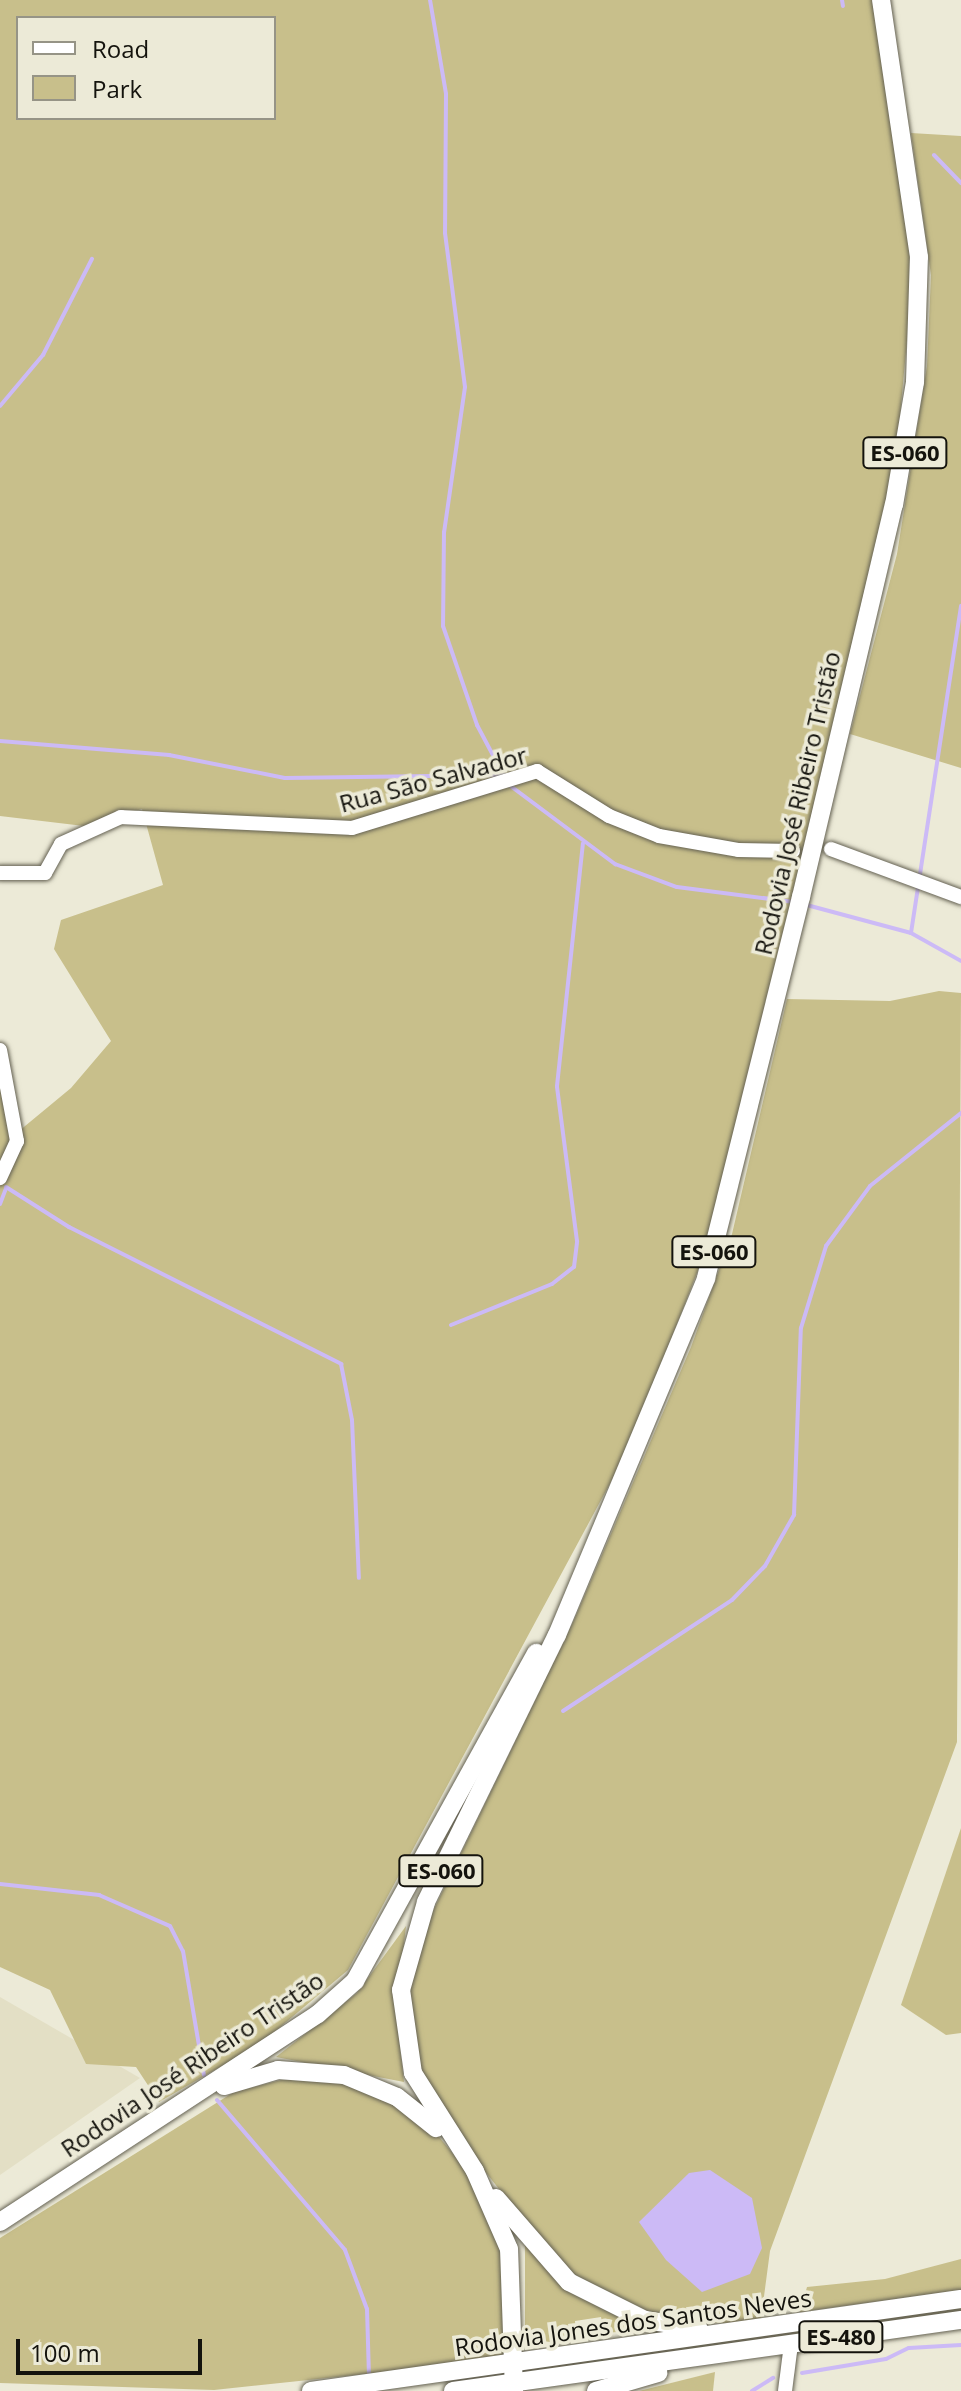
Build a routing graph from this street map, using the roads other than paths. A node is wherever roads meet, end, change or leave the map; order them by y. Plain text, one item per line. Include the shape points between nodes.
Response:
1 (881, 0) edge
2 (831, 849) dead end
3 (793, 851) dead end
4 (0, 873) edge
5 (961, 897) edge
6 (0, 1050) edge
7 (0, 1178) edge
8 (576, 1590) junction
9 (157, 2120) junction
10 (470, 2165) junction
11 (0, 2222) edge
12 (961, 2299) edge
13 (961, 2320) edge
14 (727, 2331) junction
15 (791, 2344) junction
16 (721, 2355) junction
17 (515, 2379) edge
18 (311, 2391) edge
19 (453, 2391) edge
20 (596, 2391) edge
21 (785, 2391) edge

1 - 8 main road, Rodovia José Ribeiro Tristão / ES-060 via 919,257 918,347 904,459 713,1258
2 - 5 street
3 - 4 street, Rua São Salvador via 721,848 639,829 543,772 352,828 121,817 61,844 45,873
6 - 7 street via 17,1141
8 - 9 main road, Rodovia José Ribeiro Tristão / ES-060 via 507,1701 355,1981 318,2014
8 - 10 main road, Rodovia José Ribeiro Tristão / ES-060 via 426,1902 401,1990 413,2073
9 - 10 main road via 242,2078 329,2073 377,2087 423,2113
9 - 11 main road, Rodovia José Ribeiro Tristão / ES-060
10 - 14 main road via 569,2282 645,2320
10 - 17 main road, Rodovia José Ribeiro Tristão / ES-060 via 509,2249
12 - 14 main road, Rodovia Jones dos Santos Neves / ES-480
13 - 15 main road, Rodovia Jones dos Santos Neves / ES-480
14 - 17 main road, Rodovia Jones dos Santos Neves / ES-480
15 - 16 main road, Rodovia Jones dos Santos Neves / ES-480
15 - 21 street
16 - 17 main road, Rodovia Jones dos Santos Neves / ES-480
16 - 20 main road
17 - 18 main road, Rodovia Jones dos Santos Neves / ES-480
17 - 19 main road, Rodovia Jones dos Santos Neves / ES-480

